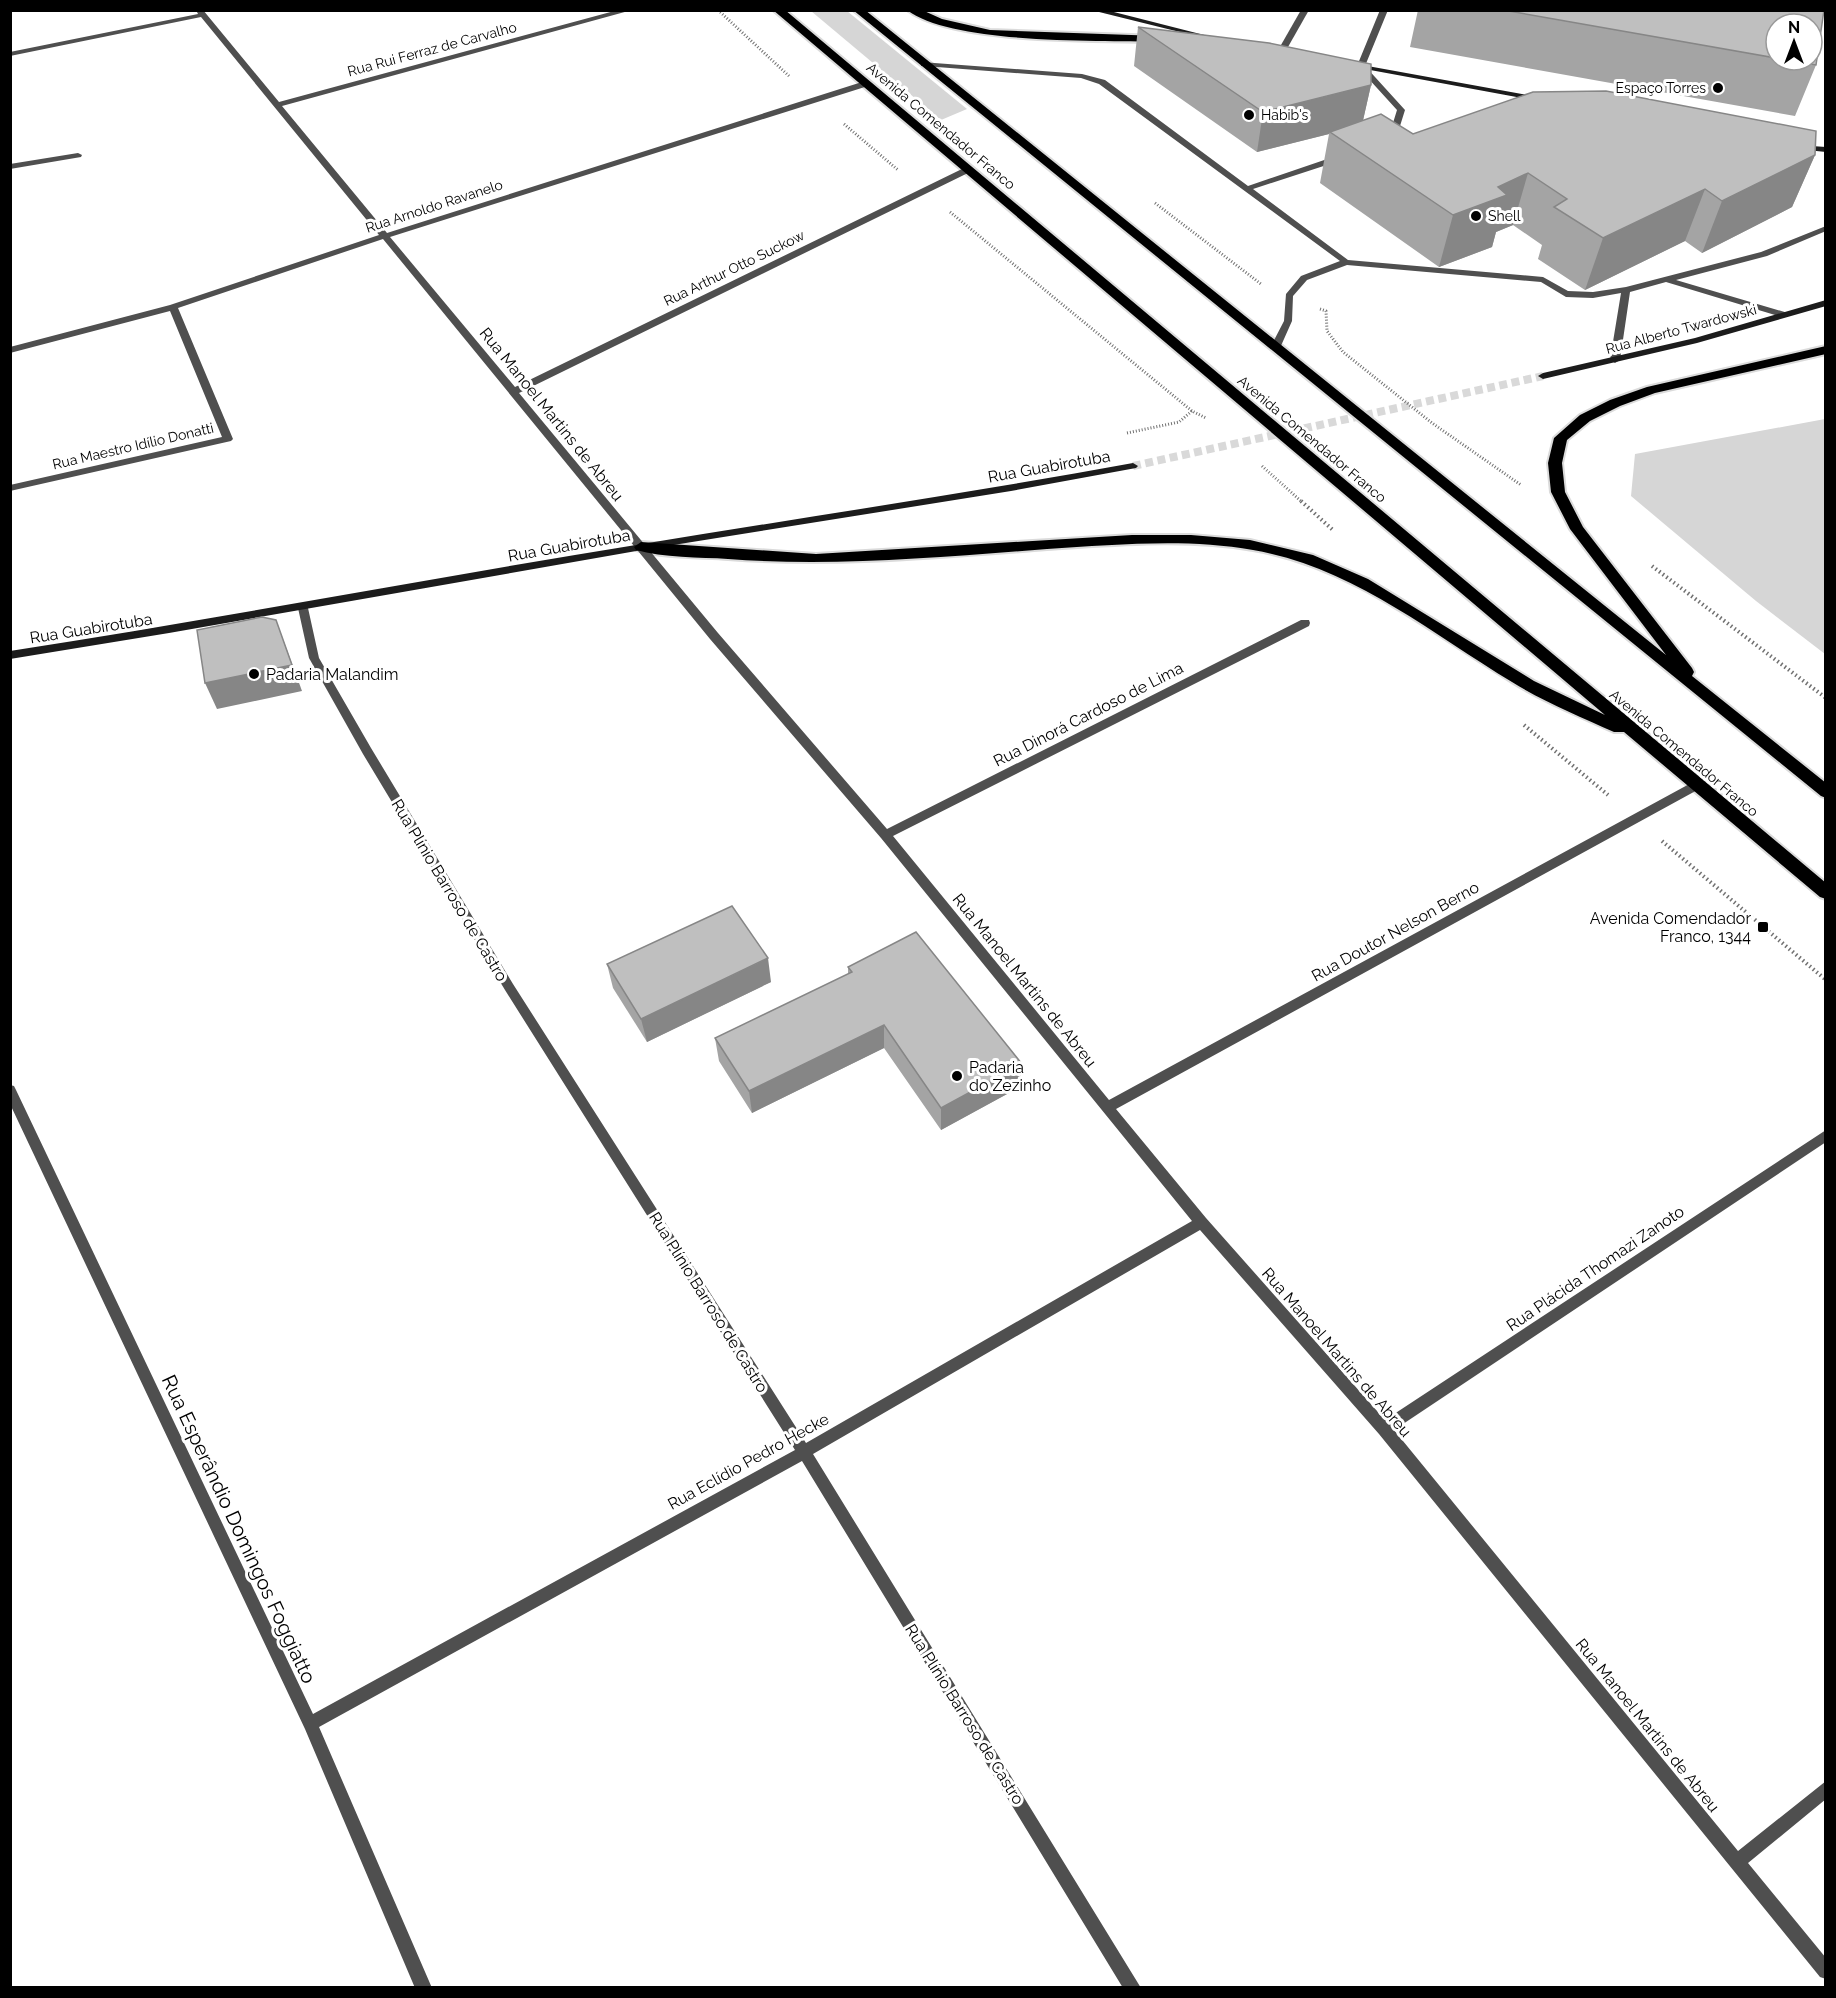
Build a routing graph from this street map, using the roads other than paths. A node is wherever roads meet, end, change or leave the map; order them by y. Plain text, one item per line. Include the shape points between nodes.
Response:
1 (629, 10) edge
2 (778, 10) edge
3 (858, 10) edge
4 (912, 10) edge
5 (1094, 10) edge
6 (1305, 10) edge
7 (1384, 10) edge
8 (200, 13) edge
9 (1216, 41) joint
10 (1271, 50) edge
11 (1281, 52) junction
12 (10, 54) edge
13 (1293, 54) edge
14 (924, 64) junction
15 (1350, 64) edge
16 (1361, 66) junction
17 (865, 84) junction
18 (1543, 100) edge
19 (276, 105) junction
20 (1379, 135) edge
21 (1826, 150) edge
22 (78, 154) dead end
23 (1352, 155) edge
24 (1826, 158) edge
25 (10, 167) edge
26 (967, 170) junction
27 (1246, 189) junction
28 (1826, 228) edge
29 (385, 236) junction
30 (1346, 262) junction
31 (1664, 279) junction
32 (1626, 290) junction
33 (1826, 303) edge
34 (172, 307) junction
35 (1785, 315) junction
36 (1275, 348) junction
37 (10, 350) edge
38 (1826, 350) edge
39 (1615, 360) junction
40 (1543, 376) tunnel mouth
41 (513, 392) junction
42 (1133, 466) tunnel mouth
43 (10, 488) edge
44 (641, 547) junction
45 (303, 608) junction
46 (1305, 623) dead end
47 (10, 656) edge
48 (1704, 694) junction
49 (1642, 739) junction
50 (1697, 784) junction
51 (1826, 792) edge
52 (885, 835) junction
53 (1826, 893) edge
54 (10, 1090) edge
55 (1108, 1107) junction
56 (1826, 1135) edge
57 (1201, 1222) junction
58 (1384, 1429) junction
59 (804, 1452) junction
60 (310, 1724) junction
61 (1826, 1789) edge
62 (1738, 1861) junction
63 (1826, 1971) edge
64 (424, 1988) edge
65 (1133, 1988) edge

1 - 19 street, Rua Rui Ferraz de Carvalho
2 - 17 highway, Avenida Comendador Franco
3 - 14 highway
4 - 9 highway via 990,33
5 - 9 main road
6 - 11 street
7 - 16 street
8 - 12 street
8 - 19 street, Rua Manoel Martins de Abreu
10 - 11 main road
11 - 13 main road
14 - 27 street via 1082,76 1102,82
14 - 36 highway
15 - 16 main road
16 - 18 main road
16 - 20 street via 1401,110 1397,124
17 - 26 highway, Avenida Comendador Franco
17 - 29 street, Rua Arnoldo Ravanelo
19 - 29 street, Rua Manoel Martins de Abreu
21 - 24 main road via 1792,146
22 - 25 street
23 - 27 street
26 - 41 street, Rua Arthur Otto Suckow
26 - 49 highway, Avenida Comendador Franco
27 - 30 street
28 - 31 street via 1764,254
29 - 34 street, Rua Arnoldo Ravanelo
29 - 41 street, Rua Manoel Martins de Abreu
30 - 32 street via 1543,280 1566,294
30 - 36 street via 1304,278 1289,296 1288,321
31 - 32 street
31 - 35 street
32 - 39 street
33 - 35 main road, Rua Alberto Twardowski
34 - 37 street, Rua Arnoldo Ravanelo
34 - 43 street, Rua Maestro Idílio Donatti via 228,439
35 - 39 main road, Rua Alberto Twardowski
36 - 48 highway
38 - 48 highway via 1652,390 1586,418 1561,438 1555,463 1558,492 1577,529
39 - 40 main road, Rua Alberto Twardowski
41 - 44 street, Rua Manoel Martins de Abreu
42 - 44 main road, Rua Guabirotuba
44 - 45 main road, Rua Guabirotuba
44 - 49 highway via 841,558 1143,540 1213,541 1262,547 1307,558 1354,577 1404,604 1518,679
44 - 52 street, Rua Manoel Martins de Abreu
45 - 47 main road, Rua Guabirotuba
45 - 59 street, Rua Plínio Barroso de Castro via 314,658 367,751 509,987
46 - 52 street, Rua Dinorá Cardoso de Lima
48 - 51 highway
49 - 50 highway, Avenida Comendador Franco
50 - 53 highway, Avenida Comendador Franco
50 - 55 street, Rua Doutor Nelson Berno
52 - 55 street, Rua Manoel Martins de Abreu
54 - 60 street, Rua Esperândio Domingos Foggiatto
55 - 57 street, Rua Manoel Martins de Abreu
56 - 58 street, Rua Plácida Thomazi Zanoto
57 - 58 street, Rua Manoel Martins de Abreu
57 - 59 street, Rua Eclídio Pedro Hecke
58 - 62 street, Rua Manoel Martins de Abreu
59 - 60 street, Rua Eclídio Pedro Hecke
59 - 65 street, Rua Plínio Barroso de Castro
60 - 64 street, Rua Esperândio Domingos Foggiatto
61 - 62 street
62 - 63 street, Rua Manoel Martins de Abreu

